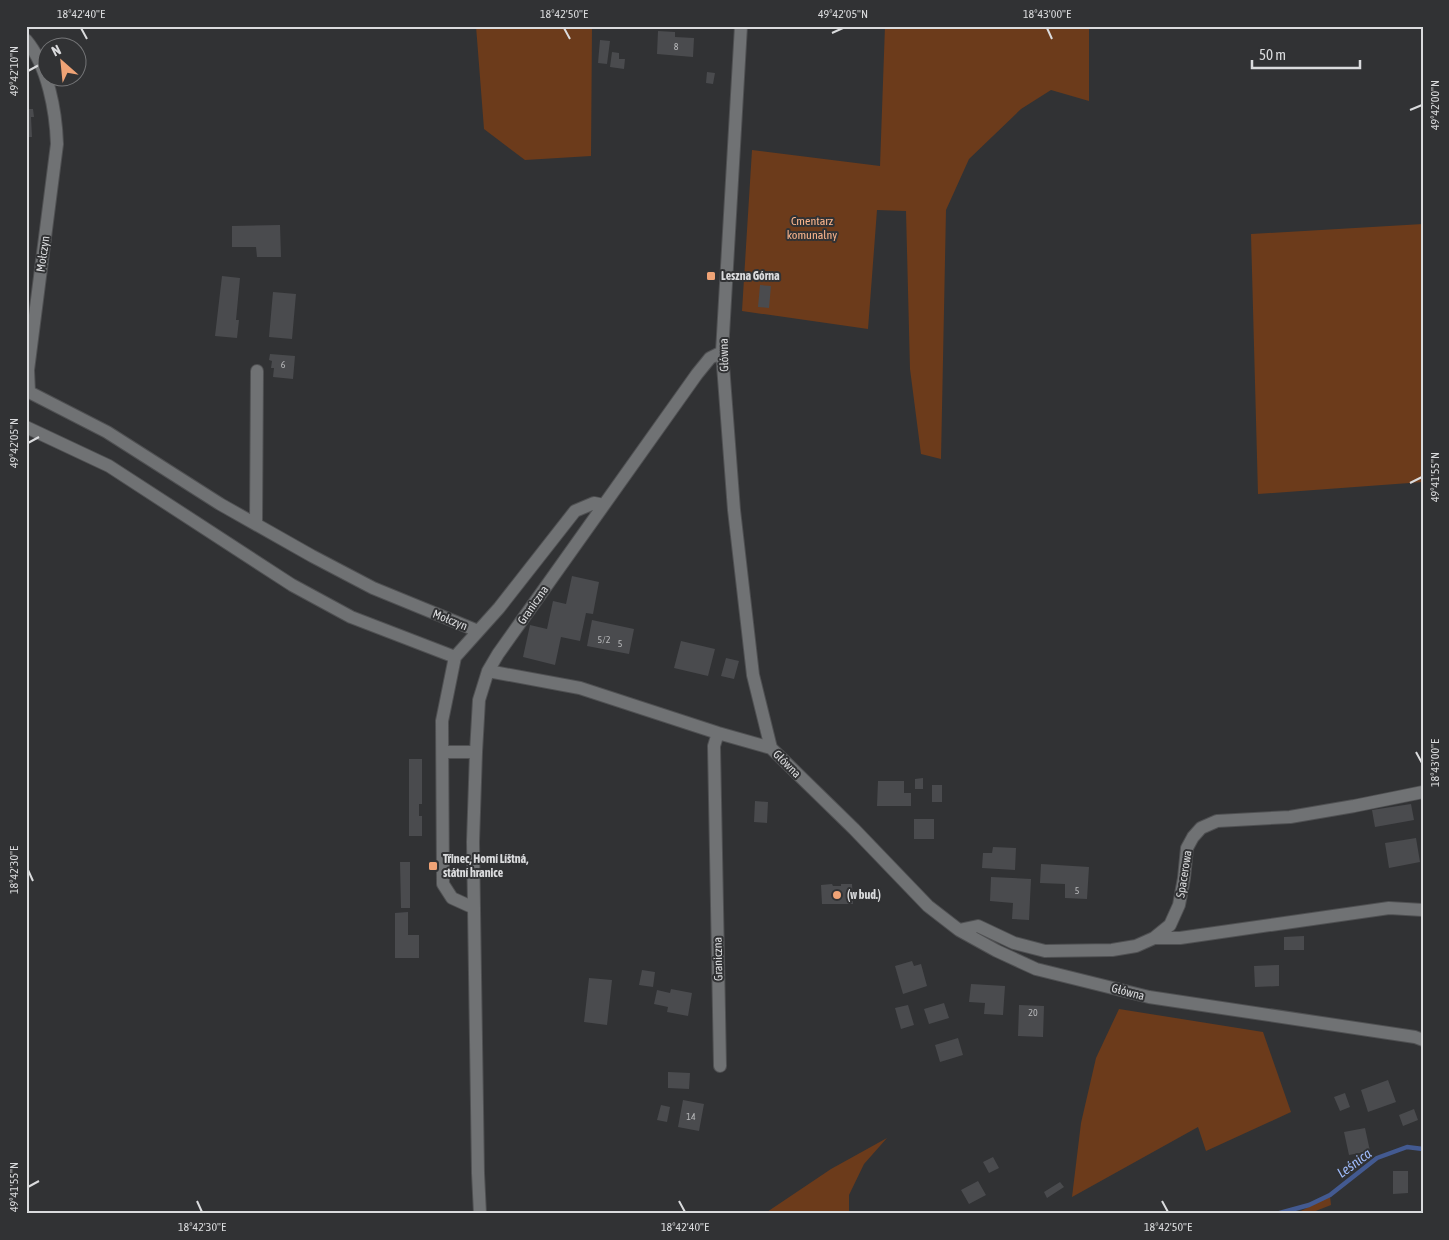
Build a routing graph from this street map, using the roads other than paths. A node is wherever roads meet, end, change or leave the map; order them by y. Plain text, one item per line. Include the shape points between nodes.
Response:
1 (741, 26) edge
2 (26, 40) edge
3 (722, 352) junction
4 (256, 371) dead end
5 (26, 427) edge
6 (604, 505) junction
7 (256, 524) junction
8 (478, 631) junction
9 (455, 657) junction
10 (488, 670) junction
11 (718, 733) junction
12 (771, 748) junction
13 (443, 752) junction
14 (476, 752) junction
15 (1423, 792) edge
16 (474, 908) junction
17 (1423, 910) edge
18 (959, 930) junction
19 (1154, 938) junction
20 (1423, 1040) edge
21 (720, 1066) dead end
22 (480, 1214) edge

1 - 3 street, Główna
2 - 7 street, Mołczyn via 36,51 41,64 56,118 57,144 29,361 29,392 107,432
3 - 6 street, Graniczna via 710,358 697,374
3 - 12 street, Główna via 734,510 753,675
4 - 7 street
5 - 9 street via 109,466 292,585 351,617
6 - 8 street, Mołczyn via 594,503 575,511
6 - 10 street, Graniczna
7 - 8 street, Mołczyn via 373,588
8 - 9 street
9 - 13 street via 442,721
10 - 11 street via 580,688
10 - 14 street, Graniczna via 478,700
11 - 12 street
11 - 21 street, Graniczna via 714,746
12 - 18 street, Główna via 928,906
13 - 14 street
13 - 16 street via 443,884 452,898
14 - 16 street, Graniczna
15 - 19 street, Spacerowa via 1290,817 1217,821 1201,828 1192,837 1188,848 1179,905 1170,925
16 - 22 street, Graniczna
17 - 19 street via 1389,908 1180,938
18 - 19 street, Spacerowa via 978,926 1014,943 1045,951 1112,950 1136,946
18 - 20 street, Główna via 1036,969 1149,997

